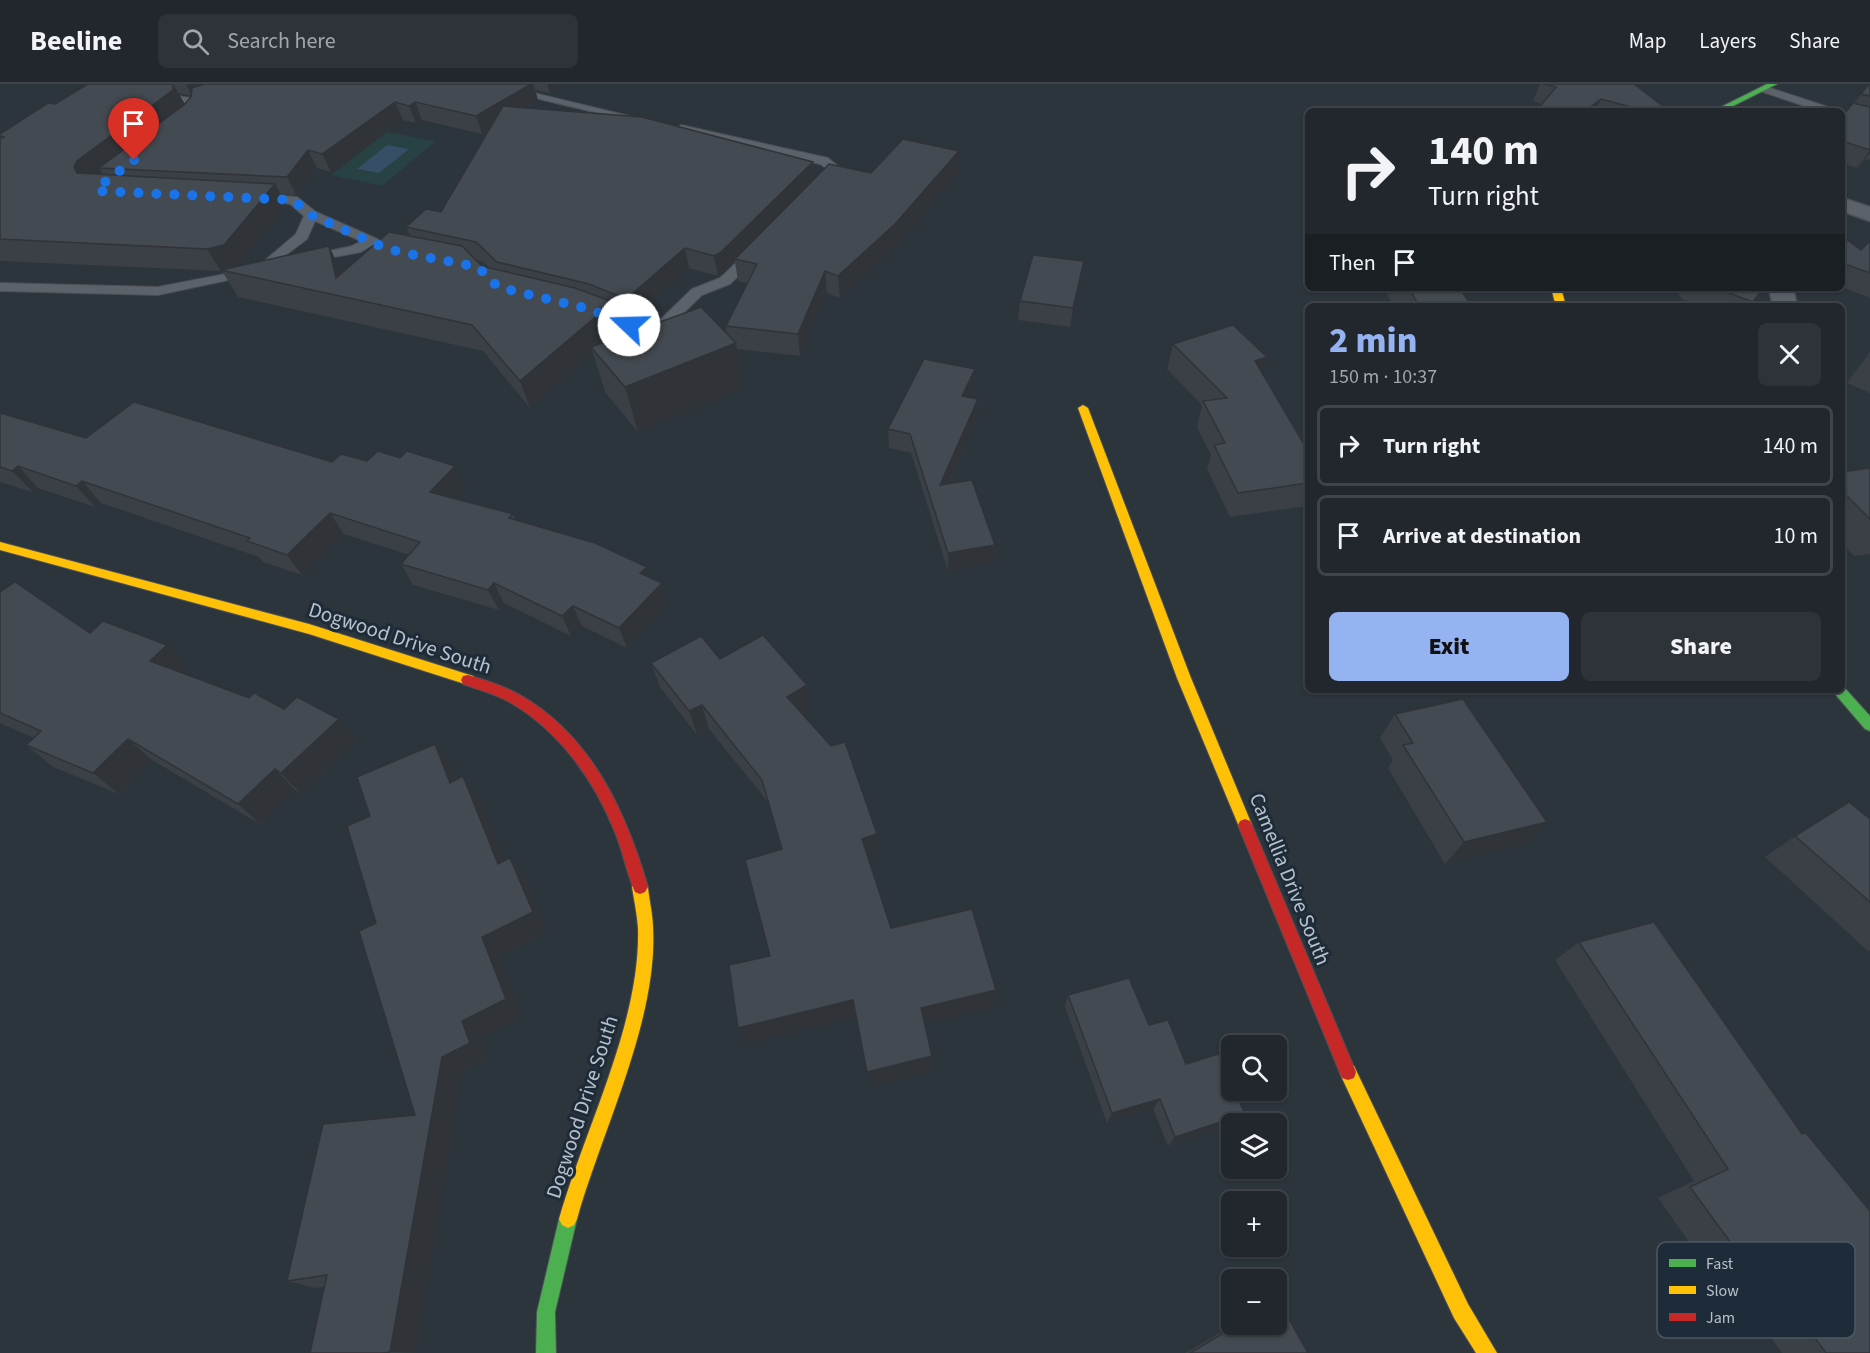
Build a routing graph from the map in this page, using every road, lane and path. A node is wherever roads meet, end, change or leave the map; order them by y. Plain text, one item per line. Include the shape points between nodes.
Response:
1 (120, 84) edge
2 (254, 84) edge
3 (482, 84) edge
4 (1768, 87) edge
5 (1723, 108) edge
6 (1822, 108) edge
7 (650, 122) edge
8 (672, 127) edge
9 (816, 192) edge
10 (246, 198) edge
11 (1845, 206) edge
12 (1870, 214) edge
13 (311, 215) junction
14 (767, 240) edge
15 (370, 241) junction
16 (414, 255) edge
17 (262, 269) junction
18 (0, 287) edge
19 (583, 308) edge
20 (1083, 408) dead end
21 (0, 546) edge
22 (1843, 693) edge
23 (1870, 725) edge
24 (546, 1353) edge
25 (1487, 1353) edge

1 - 2 lane via 194,108
3 - 7 lane
4 - 5 street
4 - 6 lane
8 - 9 lane via 824,161 833,167
10 - 13 lane via 293,200
11 - 12 street
13 - 15 lane
13 - 17 lane via 302,236
14 - 19 lane via 730,278 697,292 665,323 629,325
15 - 16 lane
15 - 17 lane via 356,249
17 - 18 lane via 158,291
20 - 25 street, Camellia Drive South via 1184,678 1337,1049 1461,1311
21 - 24 street, Dogwood Drive South via 317,631 453,673 522,703 576,750 614,808 632,853 645,908 644,939 642,973 627,1047 575,1189 546,1312
22 - 23 street

